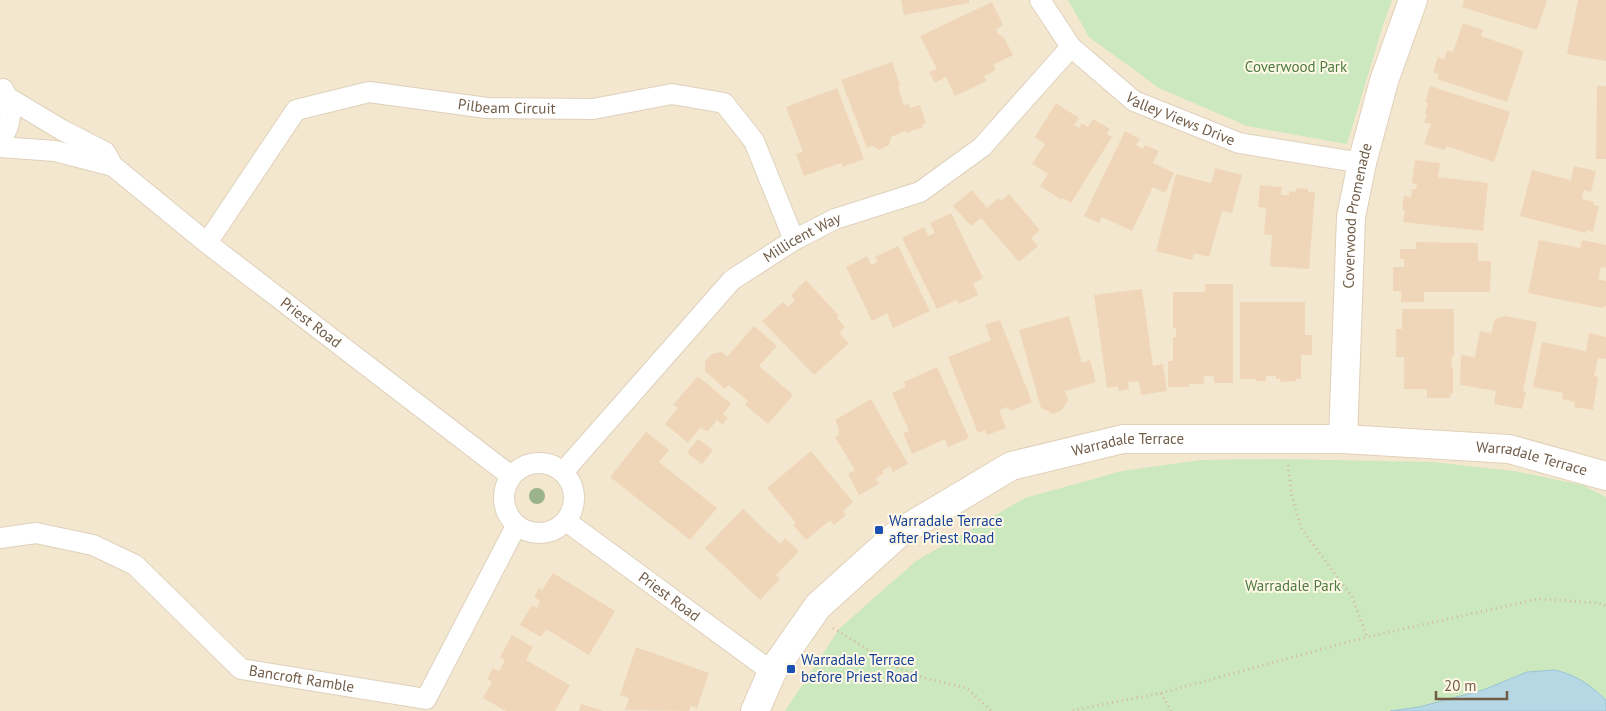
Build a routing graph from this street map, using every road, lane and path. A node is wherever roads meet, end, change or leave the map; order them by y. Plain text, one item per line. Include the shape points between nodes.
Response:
1 (1040, 0) edge
2 (1413, 0) edge
3 (1071, 47) junction
4 (4, 91) edge
5 (0, 140) edge
6 (0, 147) edge
7 (1362, 163) junction
8 (113, 166) junction
9 (794, 240) junction
10 (207, 243) junction
11 (1285, 439) junction
12 (1343, 439) junction
13 (1605, 470) edge
14 (563, 472) junction
15 (510, 476) junction
16 (566, 521) junction
17 (516, 526) junction
18 (0, 538) edge
19 (1606, 606) edge
20 (812, 616) junction
21 (1367, 637) junction
22 (772, 672) junction
23 (1161, 693) junction
24 (755, 711) edge
25 (991, 711) edge
26 (1073, 711) edge
27 (1171, 711) edge

1 - 3 street, Valley Views Drive
2 - 7 street, Coverwood Promenade via 1384,80
3 - 7 street, Valley Views Drive via 1134,101 1239,143
3 - 9 street, Millicent Way via 982,147 920,192 835,219
4 - 5 street via 10,122
4 - 8 street, Priest Road via 62,130 105,152
6 - 8 street, Priest Road via 55,151
7 - 12 street, Coverwood Promenade via 1351,217
8 - 10 street, Priest Road
9 - 10 street, Pilbeam Circuit via 754,140 724,103 672,94 593,109 487,108 369,92 296,110
9 - 14 street, Millicent Way via 732,280
10 - 15 street, Priest Road
11 - 12 street, Warradale Terrace
11 - 20 street, Warradale Terrace via 1122,439 1011,466 899,533 818,606
11 - 21 path via 1292,497 1301,528 1352,597
12 - 13 street, Warradale Terrace via 1509,449
14 - 15 street via 542,462 519,468
14 - 16 street via 571,483 574,496 573,510
15 - 17 street via 503,502
16 - 17 street via 555,530 542,533 528,532
16 - 22 street, Priest Road
17 - 18 street, Bancroft Ramble via 426,699 241,669 135,565 93,545 36,533
19 - 21 path via 1538,599
20 - 22 street, Warradale Terrace
20 - 25 path via 894,666 924,678 967,688
21 - 23 path
22 - 24 street, Warradale Terrace
23 - 26 path
23 - 27 path

